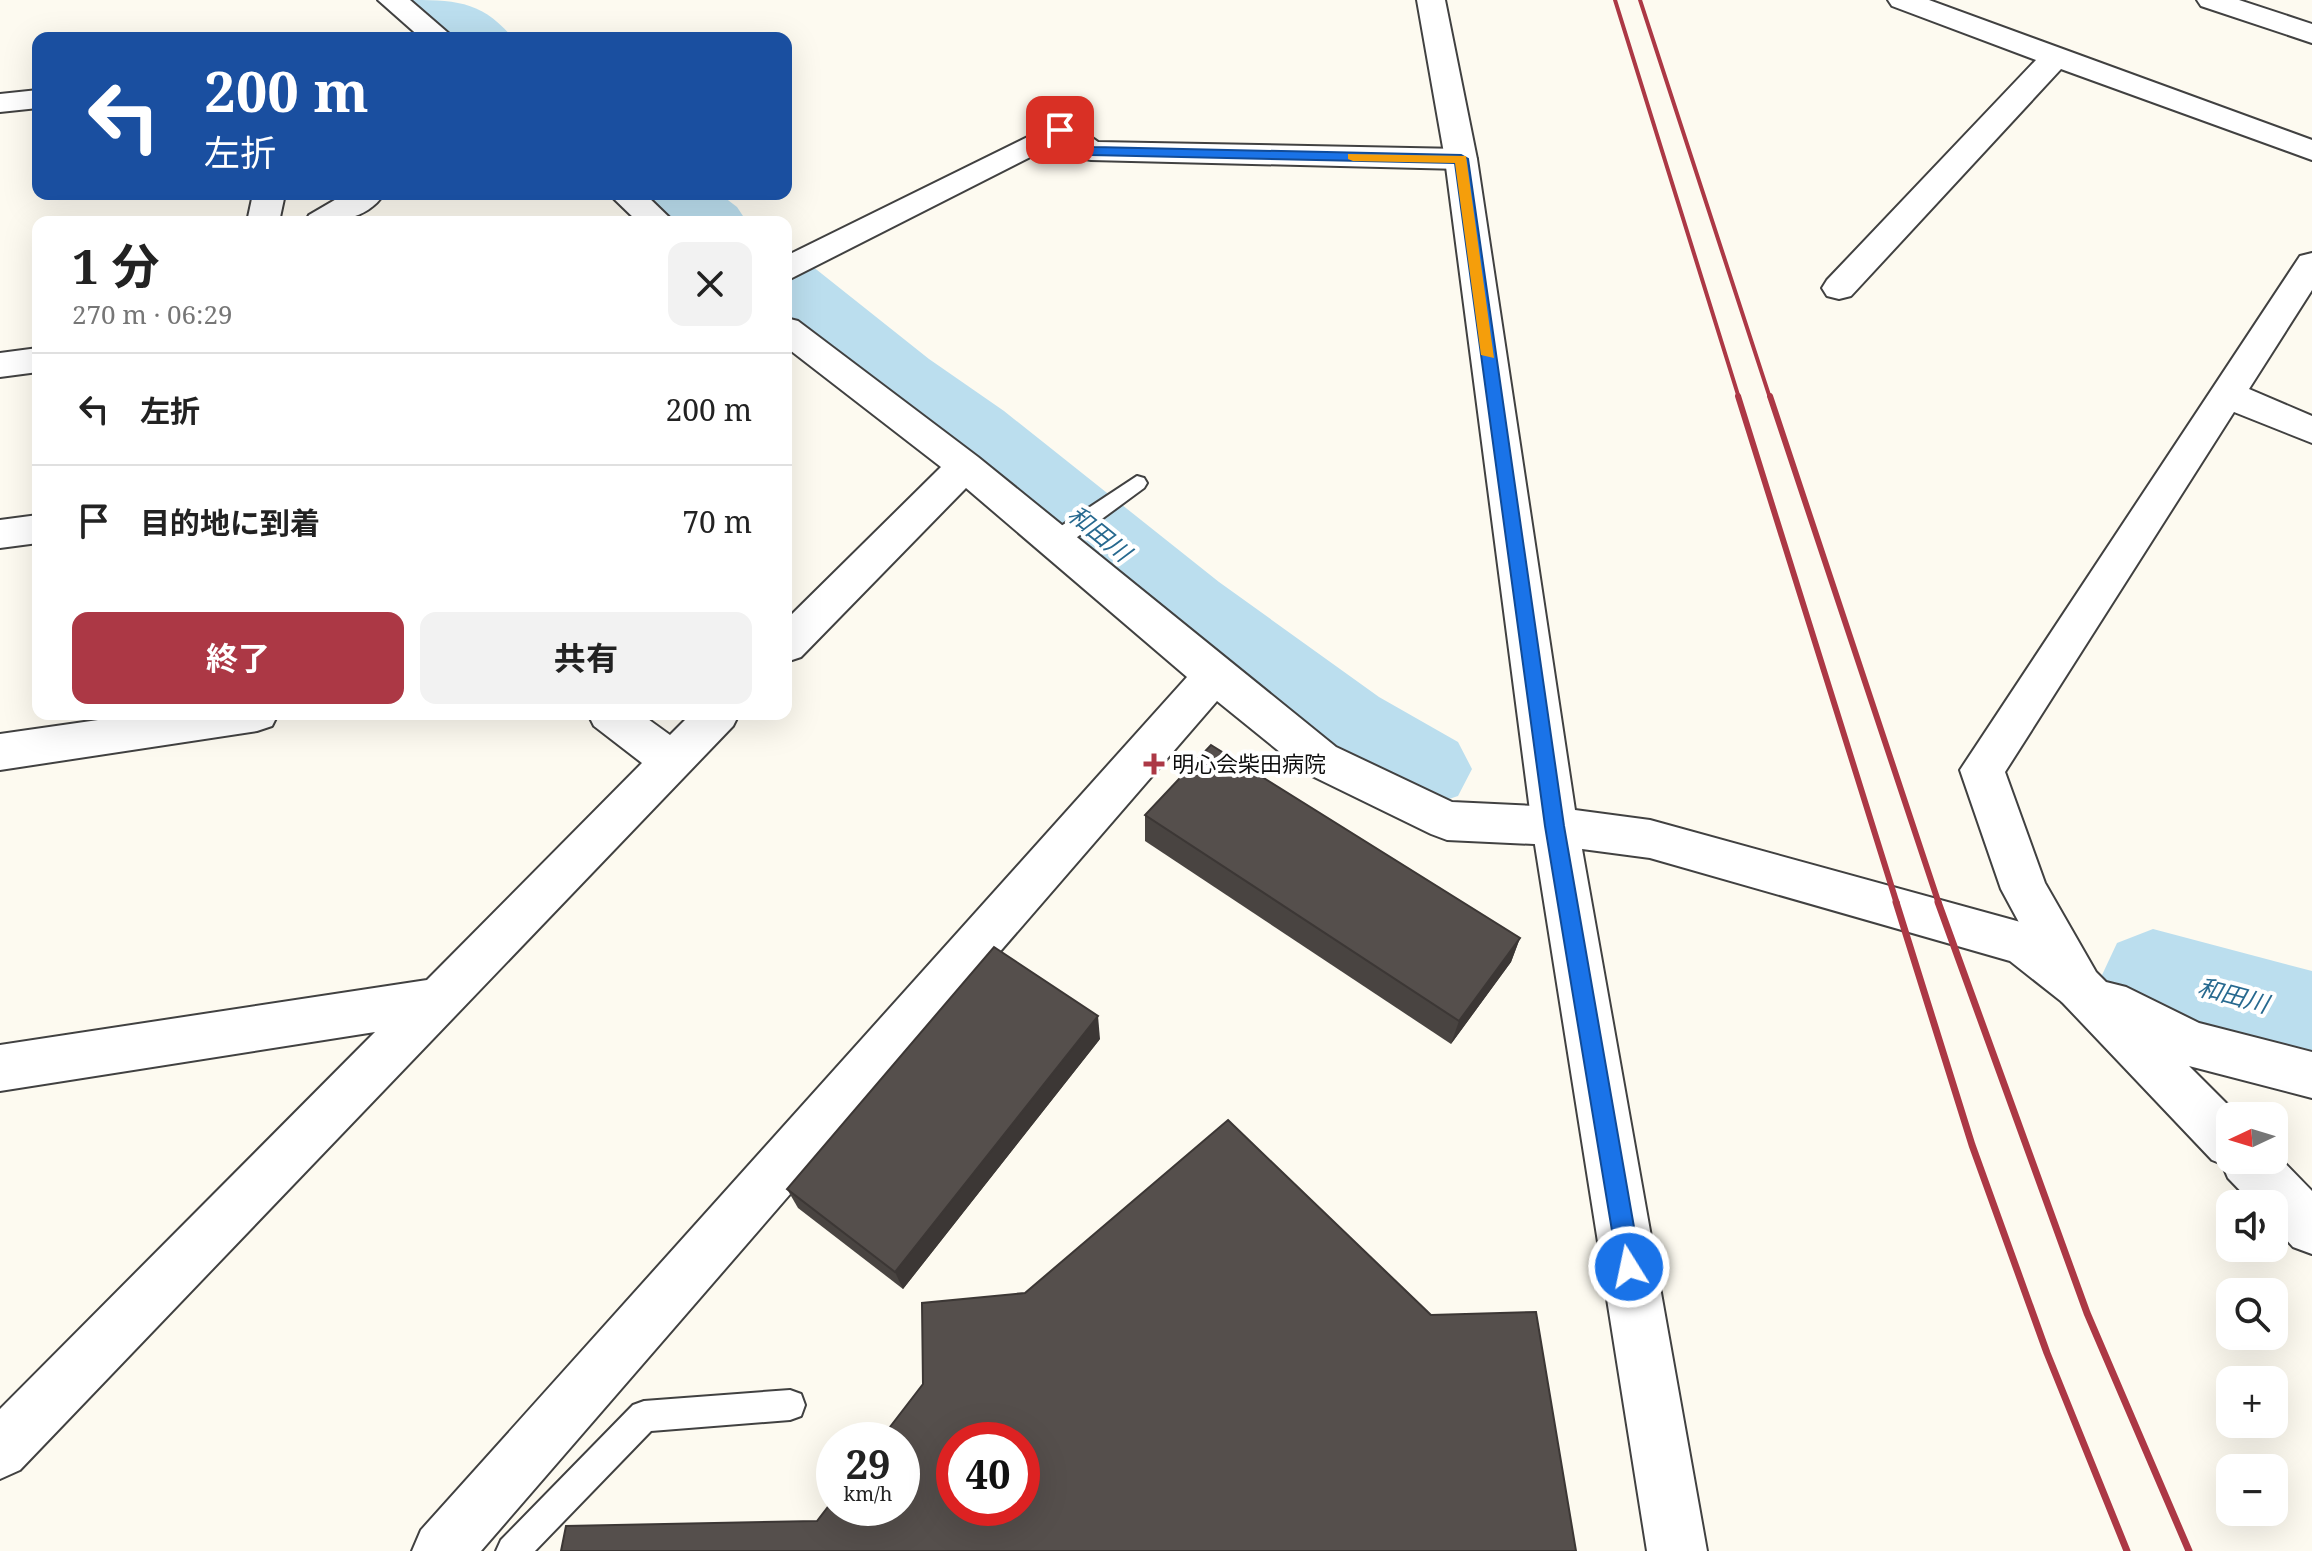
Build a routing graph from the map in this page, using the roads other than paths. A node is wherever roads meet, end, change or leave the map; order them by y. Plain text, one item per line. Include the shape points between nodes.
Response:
1 (392, 0) edge
2 (1431, 0) edge
3 (1902, 0) edge
4 (2211, 0) edge
5 (2273, 9) edge
6 (432, 32) edge
7 (2312, 34) edge
8 (2055, 57) junction
9 (32, 100) edge
10 (0, 103) edge
11 (2312, 151) edge
12 (1461, 159) junction
13 (358, 200) edge
14 (331, 216) edge
15 (799, 264) edge
16 (2312, 264) edge
17 (1839, 288) dead end
18 (792, 334) edge
19 (32, 361) edge
20 (0, 365) edge
21 (2226, 394) junction
22 (2312, 430) edge
23 (965, 466) junction
24 (1137, 483) dead end
25 (32, 530) edge
26 (0, 534) edge
27 (1062, 537) junction
28 (792, 640) edge
29 (1214, 675) junction
30 (216, 720) edge
31 (617, 720) edge
32 (712, 720) edge
33 (0, 752) edge
34 (672, 761) junction
35 (1555, 826) junction
36 (2079, 987) junction
37 (437, 1000) junction
38 (0, 1068) edge
39 (2312, 1075) edge
40 (2216, 1129) edge
41 (2260, 1174) edge
42 (2312, 1228) edge
43 (790, 1405) dead end
44 (0, 1450) edge
45 (442, 1551) edge
46 (512, 1551) edge
47 (1677, 1551) edge

1 - 6 street
2 - 12 street
3 - 8 street
4 - 5 street
5 - 7 street
8 - 11 street
8 - 17 street
9 - 10 street
12 - 15 street via 1091,151 1060,130
12 - 35 street
13 - 14 street
16 - 21 street
18 - 23 street
19 - 20 street
21 - 22 street
21 - 36 street via 1982,770 2024,889
23 - 27 street
23 - 28 street
24 - 27 lane
25 - 26 street
27 - 29 street
29 - 35 street via 1321,760 1447,821
29 - 45 street
30 - 33 street
31 - 34 street
32 - 34 street
34 - 37 street
35 - 36 street via 1650,839 2024,944
35 - 47 street
36 - 39 street via 2191,1044
36 - 40 street
37 - 38 street
37 - 44 street
41 - 42 street
43 - 46 lane via 644,1416

